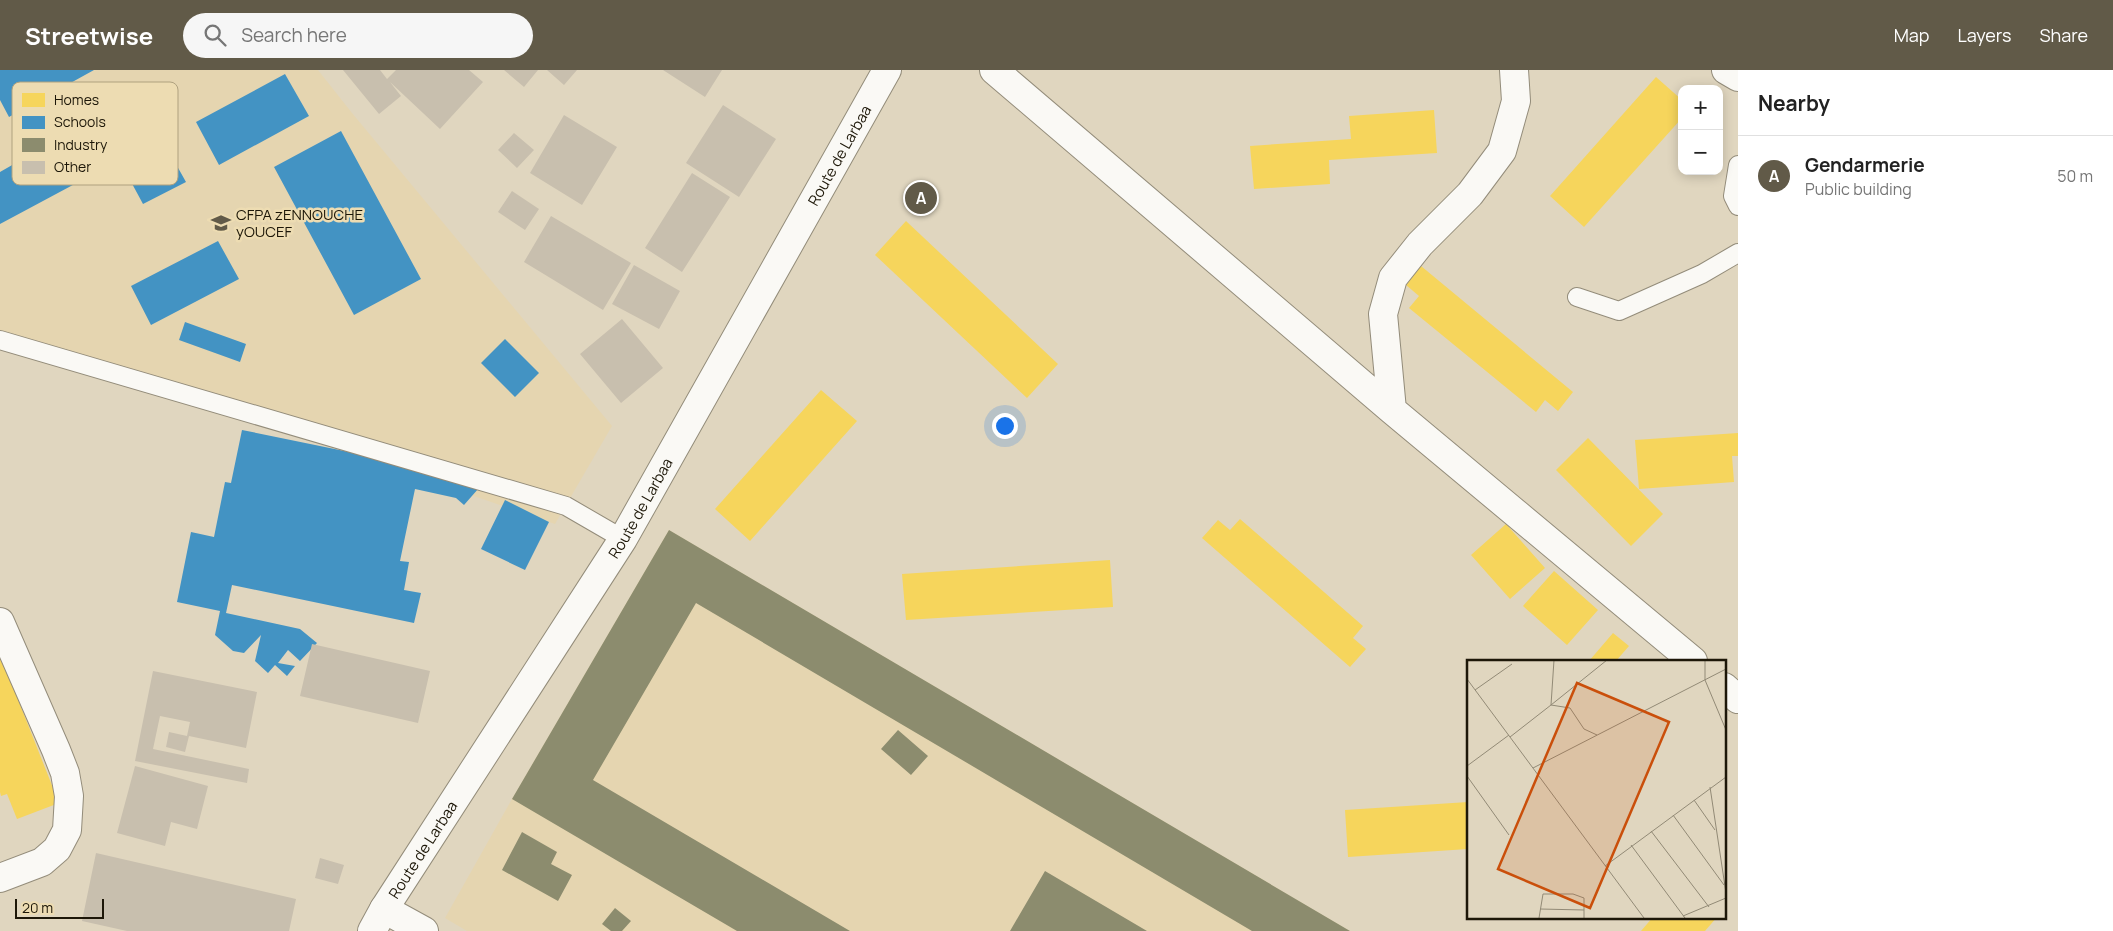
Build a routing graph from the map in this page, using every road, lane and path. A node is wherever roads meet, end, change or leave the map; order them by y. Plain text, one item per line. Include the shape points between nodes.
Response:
1 (887, 70) edge
2 (994, 70) edge
3 (1514, 70) edge
4 (1726, 70) edge
5 (1738, 77) edge
6 (1738, 165) edge
7 (1738, 206) edge
8 (1738, 253) edge
9 (1577, 297) dead end
10 (0, 340) edge
11 (1392, 410) junction
12 (623, 539) junction
13 (0, 622) edge
14 (1692, 660) edge
15 (1726, 689) edge
16 (1738, 699) edge
17 (0, 878) edge
18 (378, 920) edge
19 (424, 931) edge

1 - 12 street, Route de Larbaa
2 - 11 street
3 - 11 street via 1516,101 1502,151 1470,194 1420,244 1393,278 1383,314
4 - 5 street
6 - 7 lane via 1733,196
8 - 9 lane via 1702,274 1619,311
10 - 12 lane via 566,506
11 - 14 street
12 - 18 street, Route de Larbaa
13 - 17 street via 65,772 69,796 67,830 57,849 42,862
15 - 16 street
18 - 19 street

